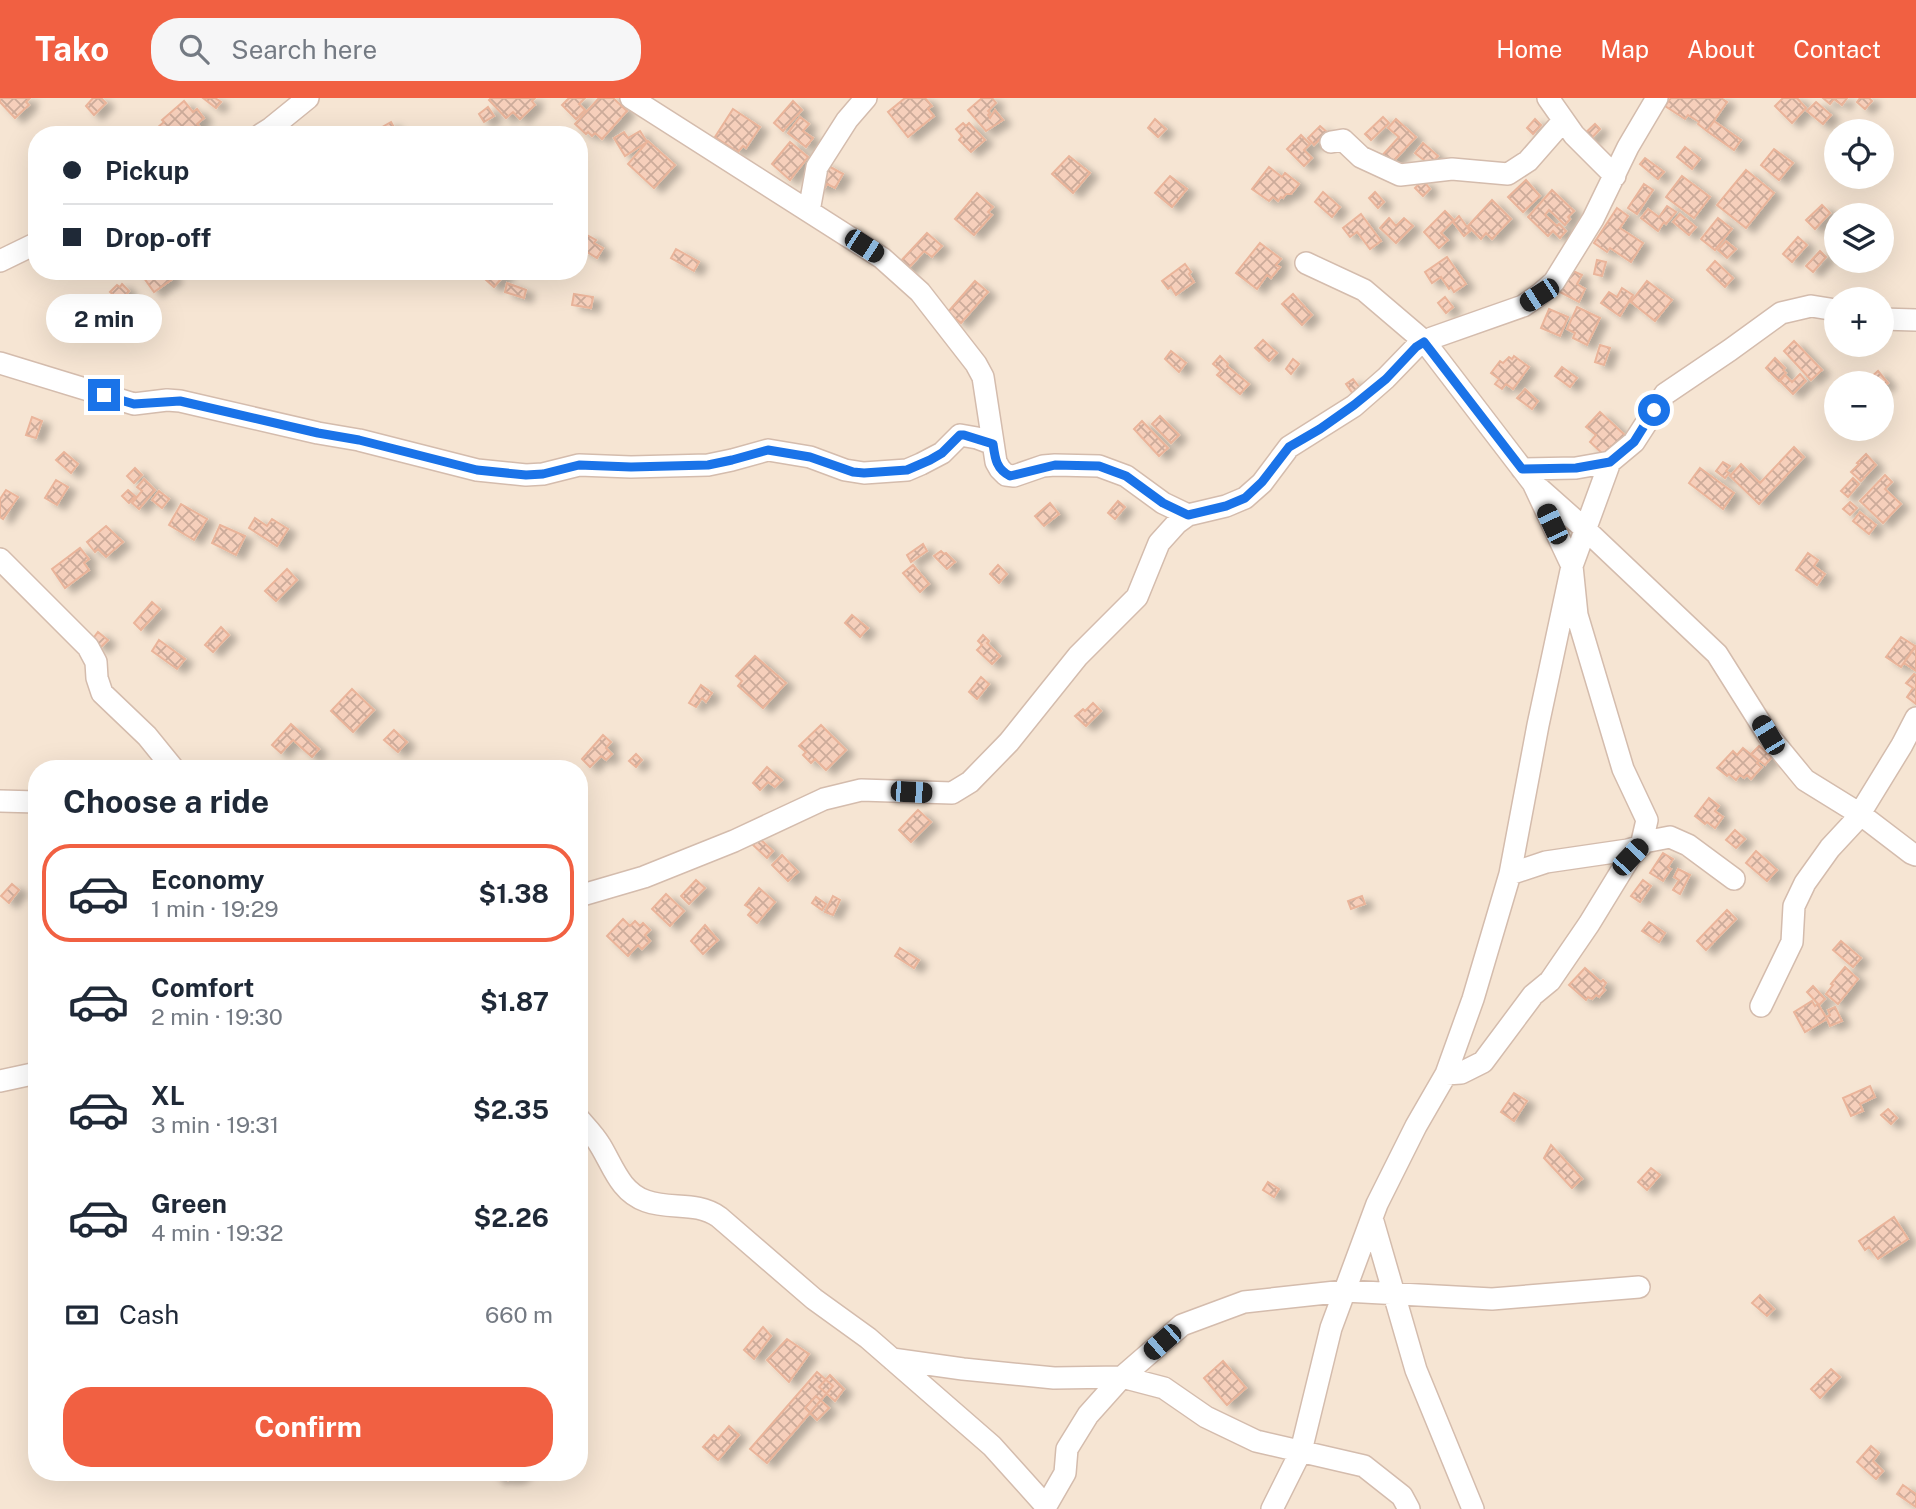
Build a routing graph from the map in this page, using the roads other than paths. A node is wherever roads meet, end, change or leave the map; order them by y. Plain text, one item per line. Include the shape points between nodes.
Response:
1 (308, 98) edge
2 (631, 98) edge
3 (866, 98) edge
4 (1548, 98) edge
5 (1657, 98) edge
6 (1563, 121) junction
7 (273, 126) edge
8 (1331, 142) dead end
9 (1615, 176) junction
10 (809, 211) junction
11 (28, 247) edge
12 (0, 261) edge
13 (1306, 263) dead end
14 (1824, 308) edge
15 (1894, 319) edge
16 (1916, 320) edge
17 (1424, 342) junction
18 (0, 363) edge
19 (993, 444) junction
20 (1610, 462) junction
21 (1528, 476) junction
22 (1188, 515) junction
23 (1585, 529) junction
24 (0, 559) edge
25 (1572, 566) junction
26 (1916, 718) edge
27 (166, 760) edge
28 (0, 801) edge
29 (28, 802) edge
30 (1860, 814) junction
31 (1641, 846) junction
32 (1916, 855) edge
33 (1510, 874) junction
34 (1734, 879) dead end
35 (588, 893) edge
36 (1760, 1006) dead end
37 (1446, 1074) junction
38 (28, 1075) edge
39 (0, 1082) edge
40 (588, 1130) edge
41 (1372, 1218) junction
42 (1639, 1287) dead end
43 (1345, 1291) junction
44 (1394, 1292) junction
45 (892, 1359) junction
46 (1122, 1377) junction
47 (1301, 1451) junction
48 (1046, 1508) edge
49 (1272, 1509) edge
50 (1409, 1509) edge
51 (1473, 1509) edge

1 - 7 street
2 - 10 street
3 - 10 street via 817,167
4 - 6 street
5 - 9 street
6 - 8 street via 1528,161 1508,174 1452,169 1400,175 1361,157 1343,140
6 - 9 street
9 - 17 street via 1553,282 1539,295 1522,306
10 - 19 street via 882,258 920,292 976,364
11 - 12 street
13 - 17 street via 1364,290
14 - 20 street via 1811,306 1781,313 1665,394 1634,442
15 - 16 street
17 - 21 street
17 - 22 street via 1354,405 1289,447 1245,498
18 - 19 street via 134,404 180,401 496,473 543,474 579,465 708,465 768,450 864,473 907,470 942,453 960,435
19 - 22 street via 1000,470 1010,476 1055,465 1099,466 1126,476
20 - 21 street
20 - 23 street
21 - 23 street
21 - 25 street
22 - 35 street via 1159,543 1142,587 1129,606 1078,656 970,782 952,793 861,790 824,799 644,877
23 - 25 street
23 - 30 street via 1717,654 1768,735 1805,780
24 - 27 street via 88,648 102,693
25 - 31 street via 1577,615 1623,769 1647,820
25 - 33 street
26 - 30 street
28 - 29 street
30 - 32 street
30 - 36 street via 1804,883 1794,906 1792,942
31 - 33 street via 1546,862
31 - 34 street via 1670,837
31 - 37 street via 1550,981 1533,995 1483,1062 1461,1073
33 - 37 street
37 - 41 street
38 - 39 street
40 - 45 street via 620,1184 634,1195 647,1202 709,1210
41 - 43 street
41 - 44 street
42 - 44 street via 1492,1299
43 - 44 street
43 - 46 street via 1244,1302 1182,1325
43 - 47 street via 1331,1328
44 - 51 street via 1416,1370
45 - 46 street via 1054,1378
45 - 48 street via 992,1446
46 - 47 street via 1164,1388 1206,1417 1256,1441
46 - 48 street via 1088,1415 1067,1449 1065,1474
47 - 49 street
47 - 50 street via 1364,1466 1402,1496

